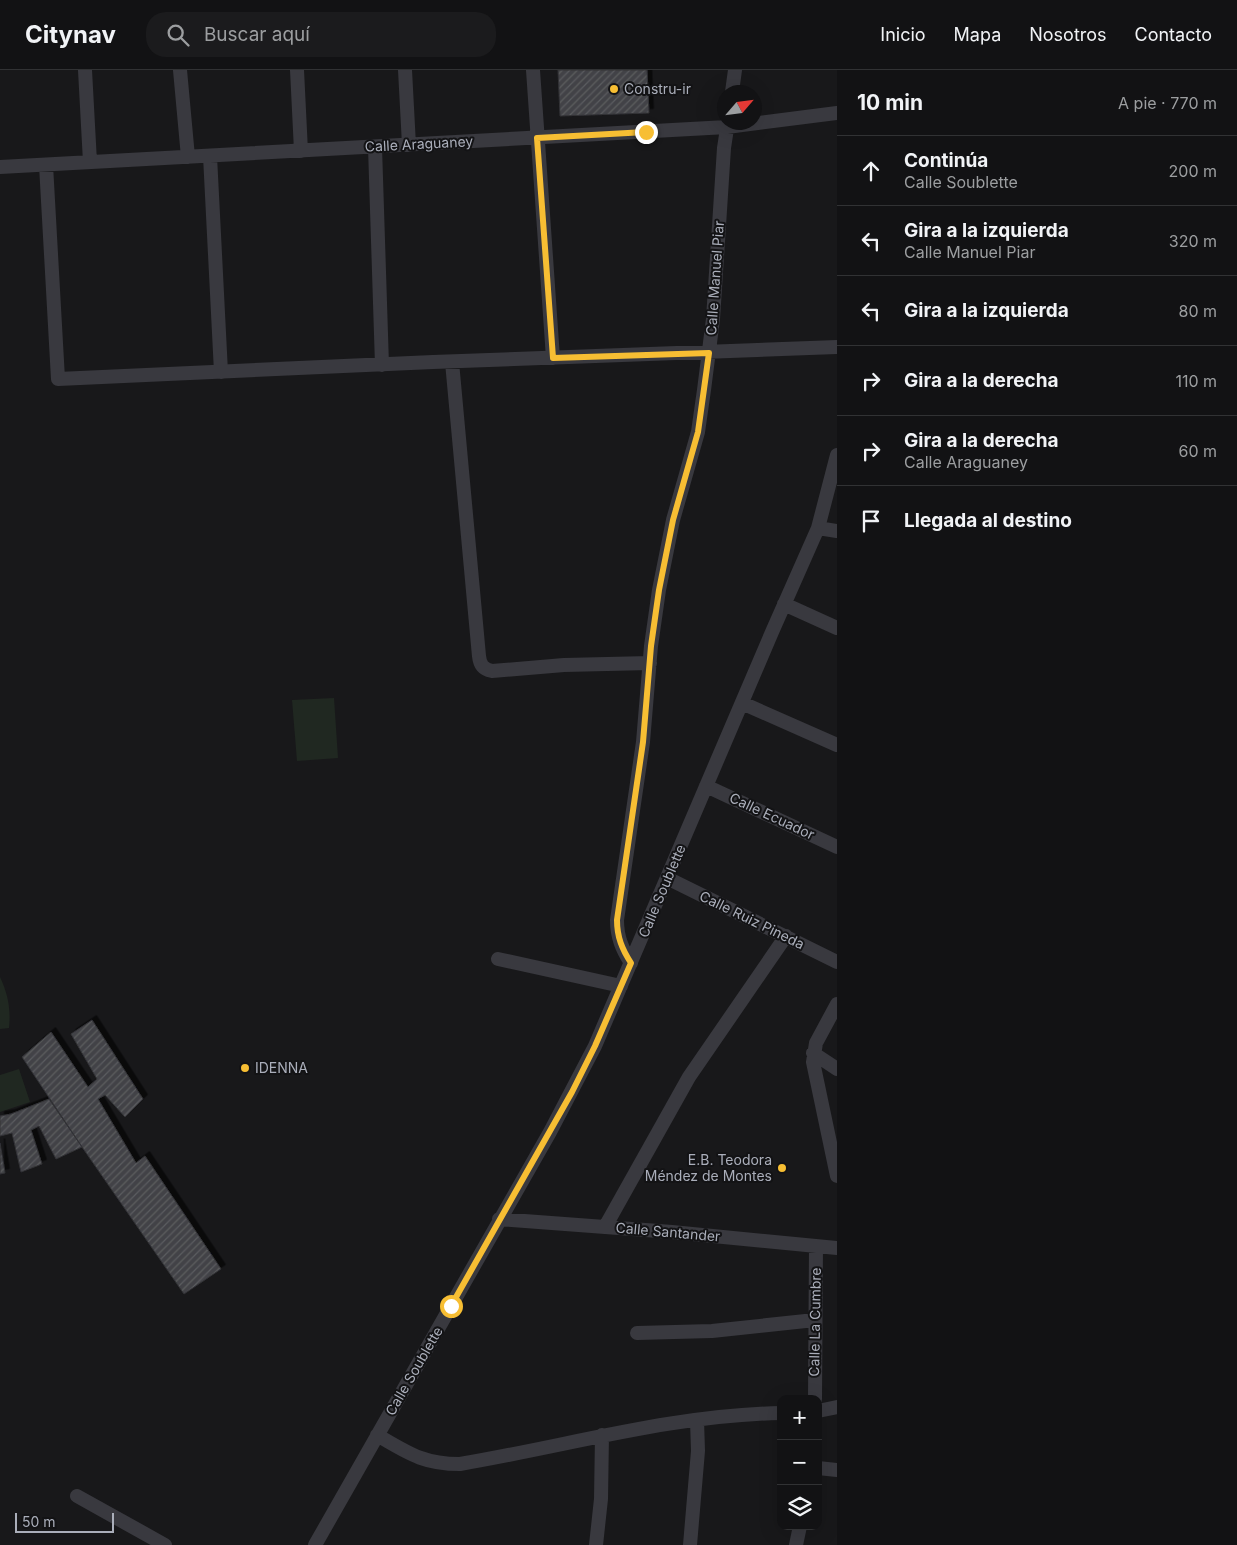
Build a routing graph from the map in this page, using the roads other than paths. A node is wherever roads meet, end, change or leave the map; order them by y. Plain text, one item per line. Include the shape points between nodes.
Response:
1 (85, 70) edge
2 (180, 70) edge
3 (297, 70) edge
4 (405, 70) edge
5 (533, 70) edge
6 (735, 70) edge
7 (733, 85) edge
8 (837, 113) edge
9 (762, 121) edge
10 (717, 126) edge
11 (727, 130) edge
12 (537, 138) junction
13 (409, 145) junction
14 (375, 146) junction
15 (301, 151) junction
16 (210, 156) junction
17 (188, 157) junction
18 (90, 162) junction
19 (46, 165) junction
20 (0, 168) edge
21 (837, 348) edge
22 (709, 353) junction
23 (553, 358) junction
24 (452, 362) junction
25 (382, 365) junction
26 (220, 372) junction
27 (837, 456) edge
28 (818, 528) junction
29 (837, 531) edge
30 (784, 604) junction
31 (837, 628) edge
32 (650, 663) junction
33 (742, 703) junction
34 (837, 745) edge
35 (706, 786) junction
36 (837, 847) edge
37 (667, 878) junction
38 (786, 936) junction
39 (498, 959) dead end
40 (837, 962) edge
41 (631, 963) junction
42 (621, 986) junction
43 (837, 1004) edge
44 (813, 1053) junction
45 (837, 1069) edge
46 (837, 1176) edge
47 (499, 1219) junction
48 (605, 1227) junction
49 (816, 1246) junction
50 (837, 1248) edge
51 (815, 1320) junction
52 (638, 1333) dead end
53 (815, 1395) edge
54 (837, 1407) edge
55 (822, 1410) edge
56 (777, 1413) edge
57 (697, 1420) junction
58 (377, 1435) junction
59 (602, 1435) junction
60 (822, 1468) edge
61 (837, 1470) edge
62 (78, 1496) dead end
63 (799, 1530) edge
64 (165, 1545) edge
65 (315, 1545) edge
66 (596, 1545) edge
67 (690, 1545) edge
68 (796, 1545) edge

1 - 18 street
2 - 17 street
3 - 15 street
4 - 13 street
5 - 12 street
6 - 7 street
8 - 9 street, Calle Araguaney
10 - 12 street, Calle Araguaney
11 - 22 street, Calle Manuel Piar
12 - 13 street, Calle Araguaney
12 - 23 street
13 - 14 street, Calle Araguaney
14 - 15 street, Calle Araguaney
14 - 25 street
15 - 16 street, Calle Araguaney
16 - 17 street, Calle Araguaney
16 - 26 street
17 - 18 street, Calle Araguaney
18 - 19 street, Calle Araguaney
19 - 20 street, Calle Araguaney
19 - 26 street via 58,379
21 - 22 street
22 - 23 street
22 - 32 street, Calle Manuel Piar via 698,432 673,520 659,590
23 - 24 street
24 - 25 street
24 - 32 street via 482,666 492,670
25 - 26 street
27 - 28 street, Calle Soublette
28 - 29 street
28 - 30 street, Calle Soublette
30 - 31 street
30 - 33 street, Calle Soublette
32 - 41 street, Calle Manuel Piar via 643,742 617,920 622,949
33 - 34 street
33 - 35 street, Calle Soublette
35 - 36 street, Calle Ecuador
35 - 37 street, Calle Soublette
37 - 38 street, Calle Ruiz Pineda
37 - 41 street, Calle Soublette
38 - 40 street, Calle Ruiz Pineda
38 - 48 street via 688,1077
39 - 42 street
41 - 42 street, Calle Soublette
42 - 47 street, Calle Soublette via 572,1092
43 - 44 street
44 - 45 street
44 - 46 street
47 - 48 street, Calle Santander
47 - 58 street, Calle Soublette
48 - 49 street, Calle Santander
49 - 50 street, Calle Santander
49 - 51 street, Calle La Cumbre
51 - 52 street via 712,1331
51 - 53 street, Calle La Cumbre
54 - 55 street
56 - 57 street
57 - 59 street
57 - 67 street via 698,1450
58 - 59 street via 424,1460 448,1464 480,1461
58 - 65 street, Calle Soublette
59 - 66 street
60 - 61 street
62 - 64 street
63 - 68 street

